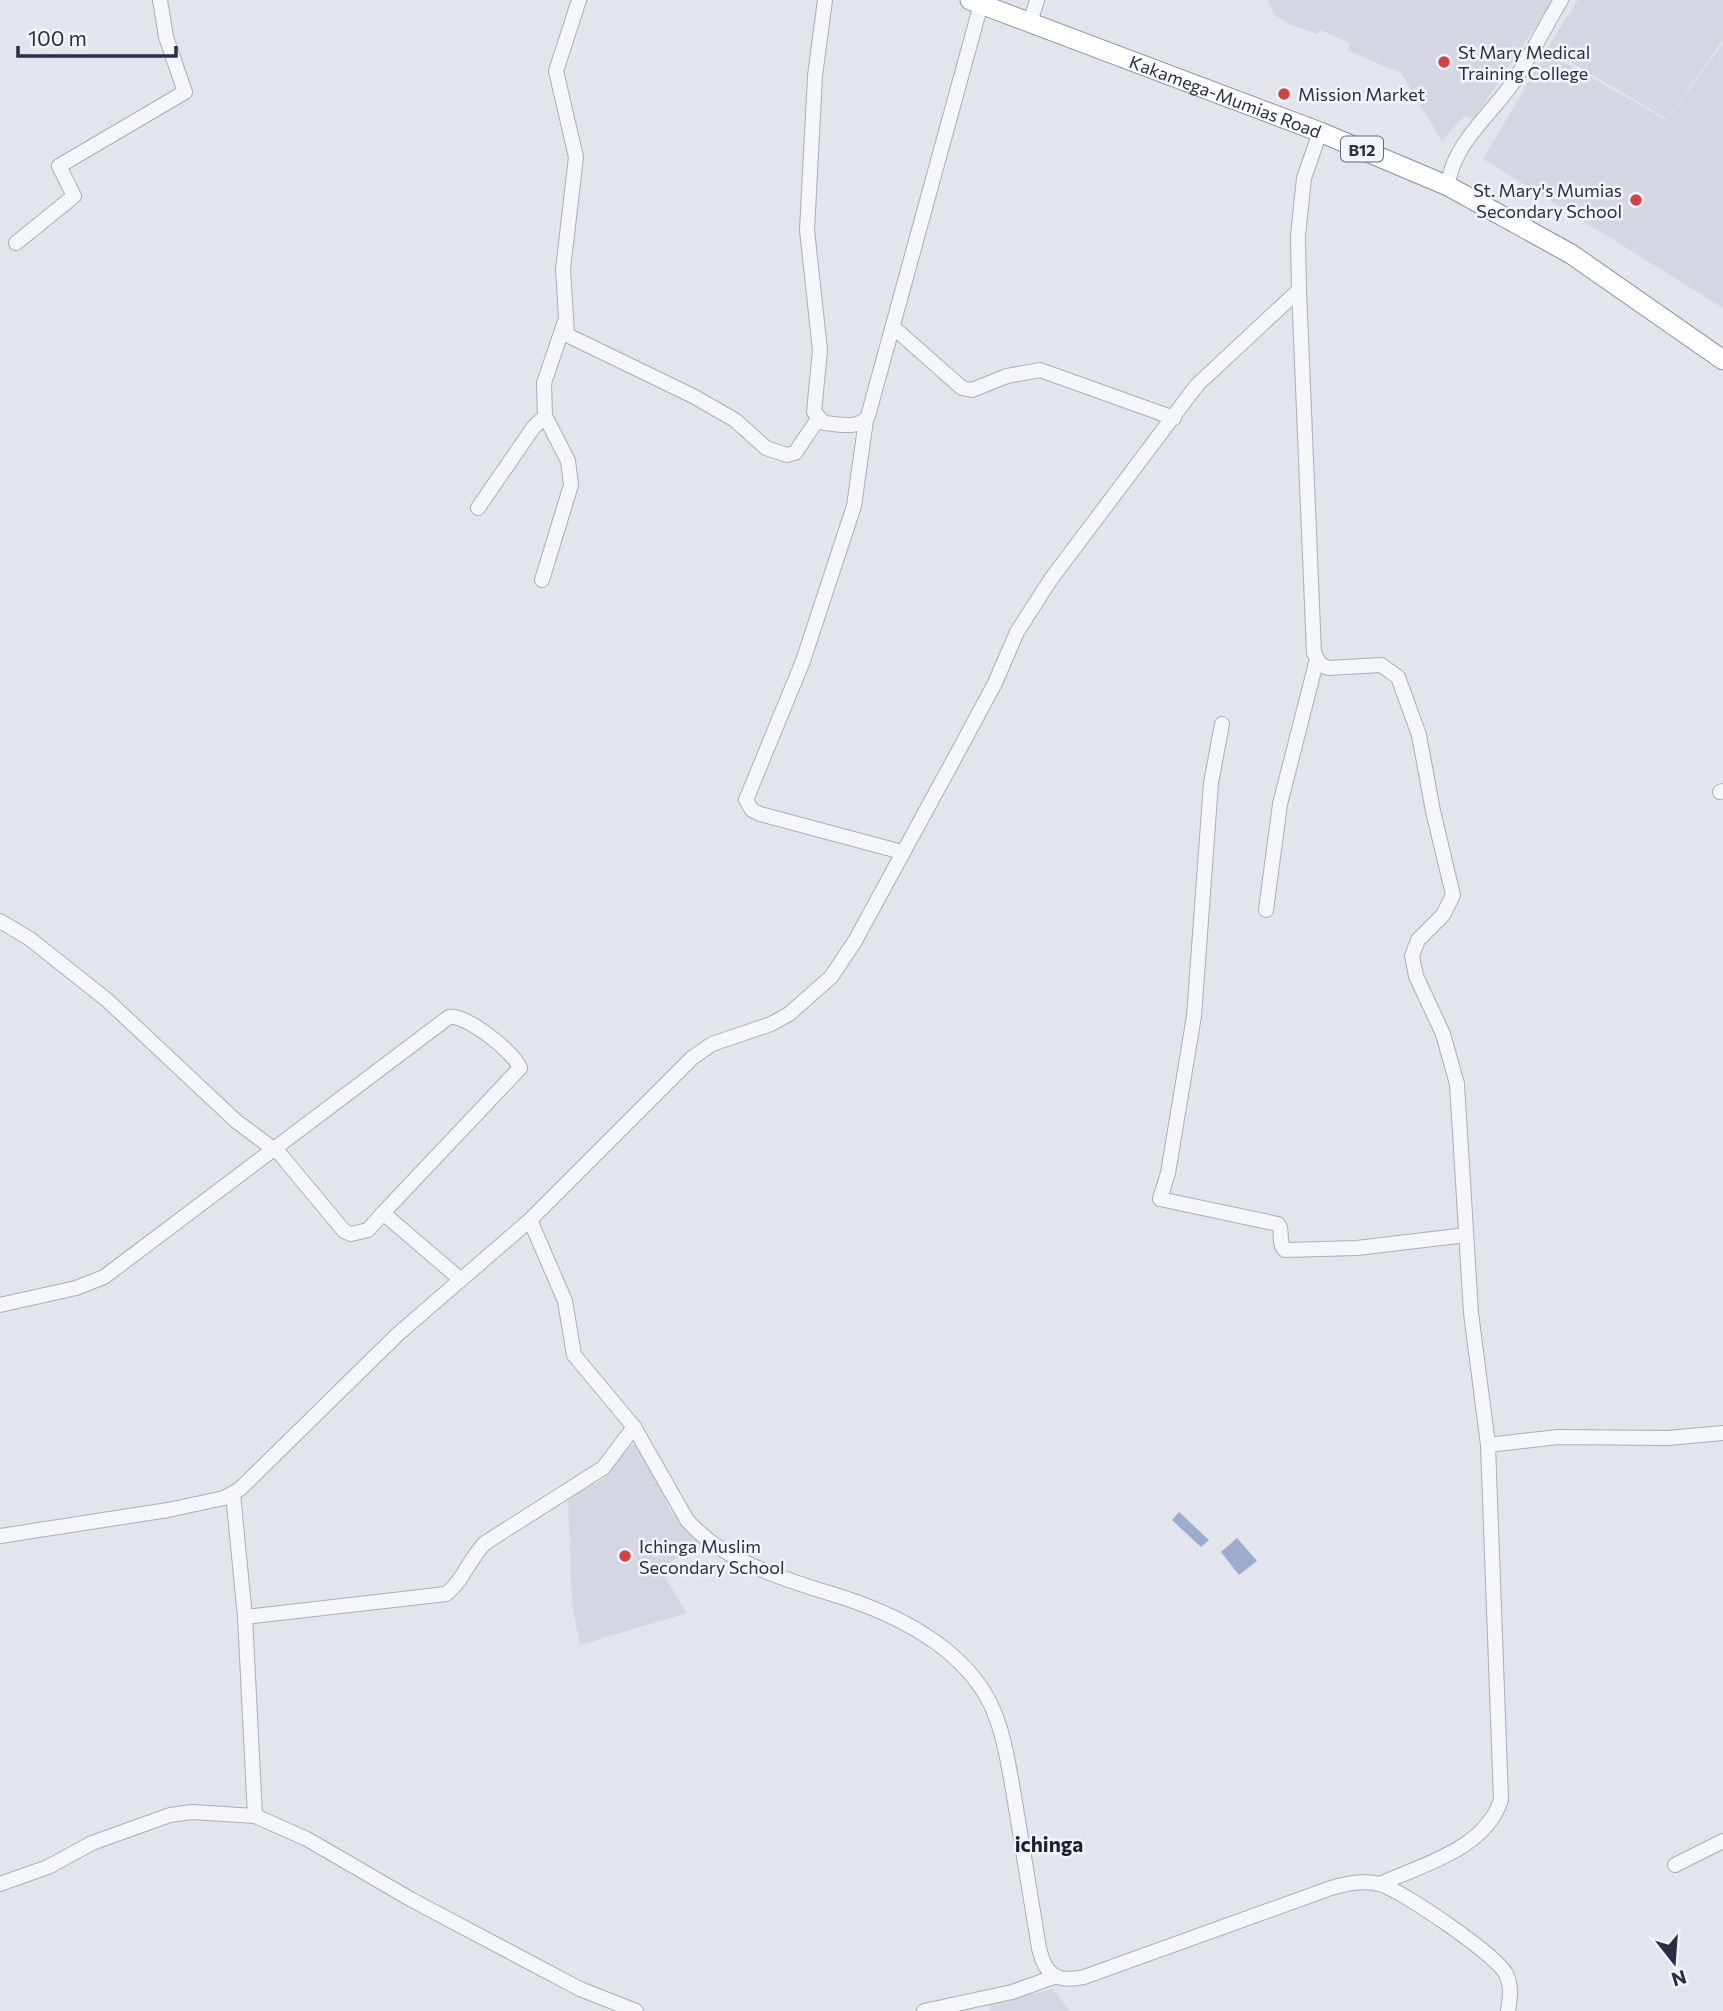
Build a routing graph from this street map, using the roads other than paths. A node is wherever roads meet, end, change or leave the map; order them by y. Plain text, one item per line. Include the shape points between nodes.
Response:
1 (160, 0) edge
2 (579, 0) edge
3 (825, 0) edge
4 (1037, 0) edge
5 (1561, 0) edge
6 (975, 2) edge
7 (1030, 23) junction
8 (1320, 132) junction
9 (1448, 186) junction
10 (16, 243) dead end
11 (1299, 290) junction
12 (566, 320) junction
13 (893, 327) junction
14 (1723, 360) edge
15 (545, 416) junction
16 (1174, 418) junction
17 (818, 419) junction
18 (866, 419) junction
19 (478, 509) dead end
20 (541, 580) dead end
21 (1317, 659) junction
22 (1222, 724) dead end
23 (902, 852) junction
24 (1266, 910) dead end
25 (0, 921) edge
26 (274, 1150) junction
27 (383, 1213) junction
28 (530, 1220) junction
29 (1466, 1235) junction
30 (460, 1279) junction
31 (0, 1305) edge
32 (634, 1427) junction
33 (1723, 1433) edge
34 (1488, 1446) junction
35 (233, 1494) junction
36 (0, 1536) edge
37 (245, 1617) junction
38 (255, 1816) junction
39 (1723, 1841) edge
40 (1675, 1865) dead end
41 (0, 1884) edge
42 (1380, 1884) junction
43 (1054, 1977) junction
44 (636, 2011) edge
45 (924, 2011) edge
46 (1508, 2011) edge

1 - 10 street via 166,37 185,92 60,166 74,196
2 - 12 street via 556,71 576,157 563,270
3 - 17 street via 815,76 807,230 820,351 814,412
4 - 7 street
5 - 9 street via 1514,80 1453,163
6 - 7 highway, Kakamega-Mumias Road / B12
6 - 13 street
7 - 8 highway, Kakamega-Mumias Road / B12
8 - 9 highway, Kakamega-Mumias Road / B12
8 - 11 street via 1304,178
9 - 14 highway, Kakamega-Mumias Road / B12 via 1571,254
11 - 16 street via 1197,386
11 - 21 street
12 - 15 street via 544,383
12 - 17 street via 570,339 693,396 735,420 766,448 795,453
13 - 16 street via 962,388 972,390 1006,376 1040,370
13 - 18 street
15 - 19 street
15 - 20 street via 569,461 571,485
16 - 23 street via 1103,506 1017,632 995,683
17 - 18 street via 854,425
18 - 23 street via 854,506 803,661 746,800 760,814
21 - 24 street via 1280,804
21 - 29 street via 1328,668 1373,665 1391,669 1419,735 1453,895 1443,915 1418,940 1412,956 1454,1071
22 - 29 street via 1211,783 1194,1016 1160,1199 1278,1224 1285,1250 1357,1248
23 - 28 street via 855,941 822,988 771,1024 712,1044 692,1058
25 - 26 street via 107,1000 236,1121
26 - 27 street via 344,1231 357,1234 368,1230
26 - 27 street via 449,1017 462,1017 515,1059 520,1069
26 - 31 street via 104,1277
27 - 30 street
28 - 30 street
28 - 32 street via 567,1308 574,1355
29 - 34 street
30 - 35 street
32 - 37 street via 603,1468 485,1543 472,1556 459,1584 446,1594
32 - 43 street via 697,1531 748,1563 836,1595 930,1637 981,1687 998,1722 1039,1948
33 - 34 street via 1668,1438 1558,1437
34 - 42 street via 1501,1800 1492,1821 1471,1840
35 - 36 street via 169,1510
35 - 37 street
37 - 38 street
38 - 41 street via 170,1815
38 - 44 street via 307,1839 580,1989
39 - 40 street
42 - 43 street via 1331,1888 1084,1977 1067,1981
42 - 46 street via 1499,1963 1511,1990
43 - 45 street via 1012,1992

